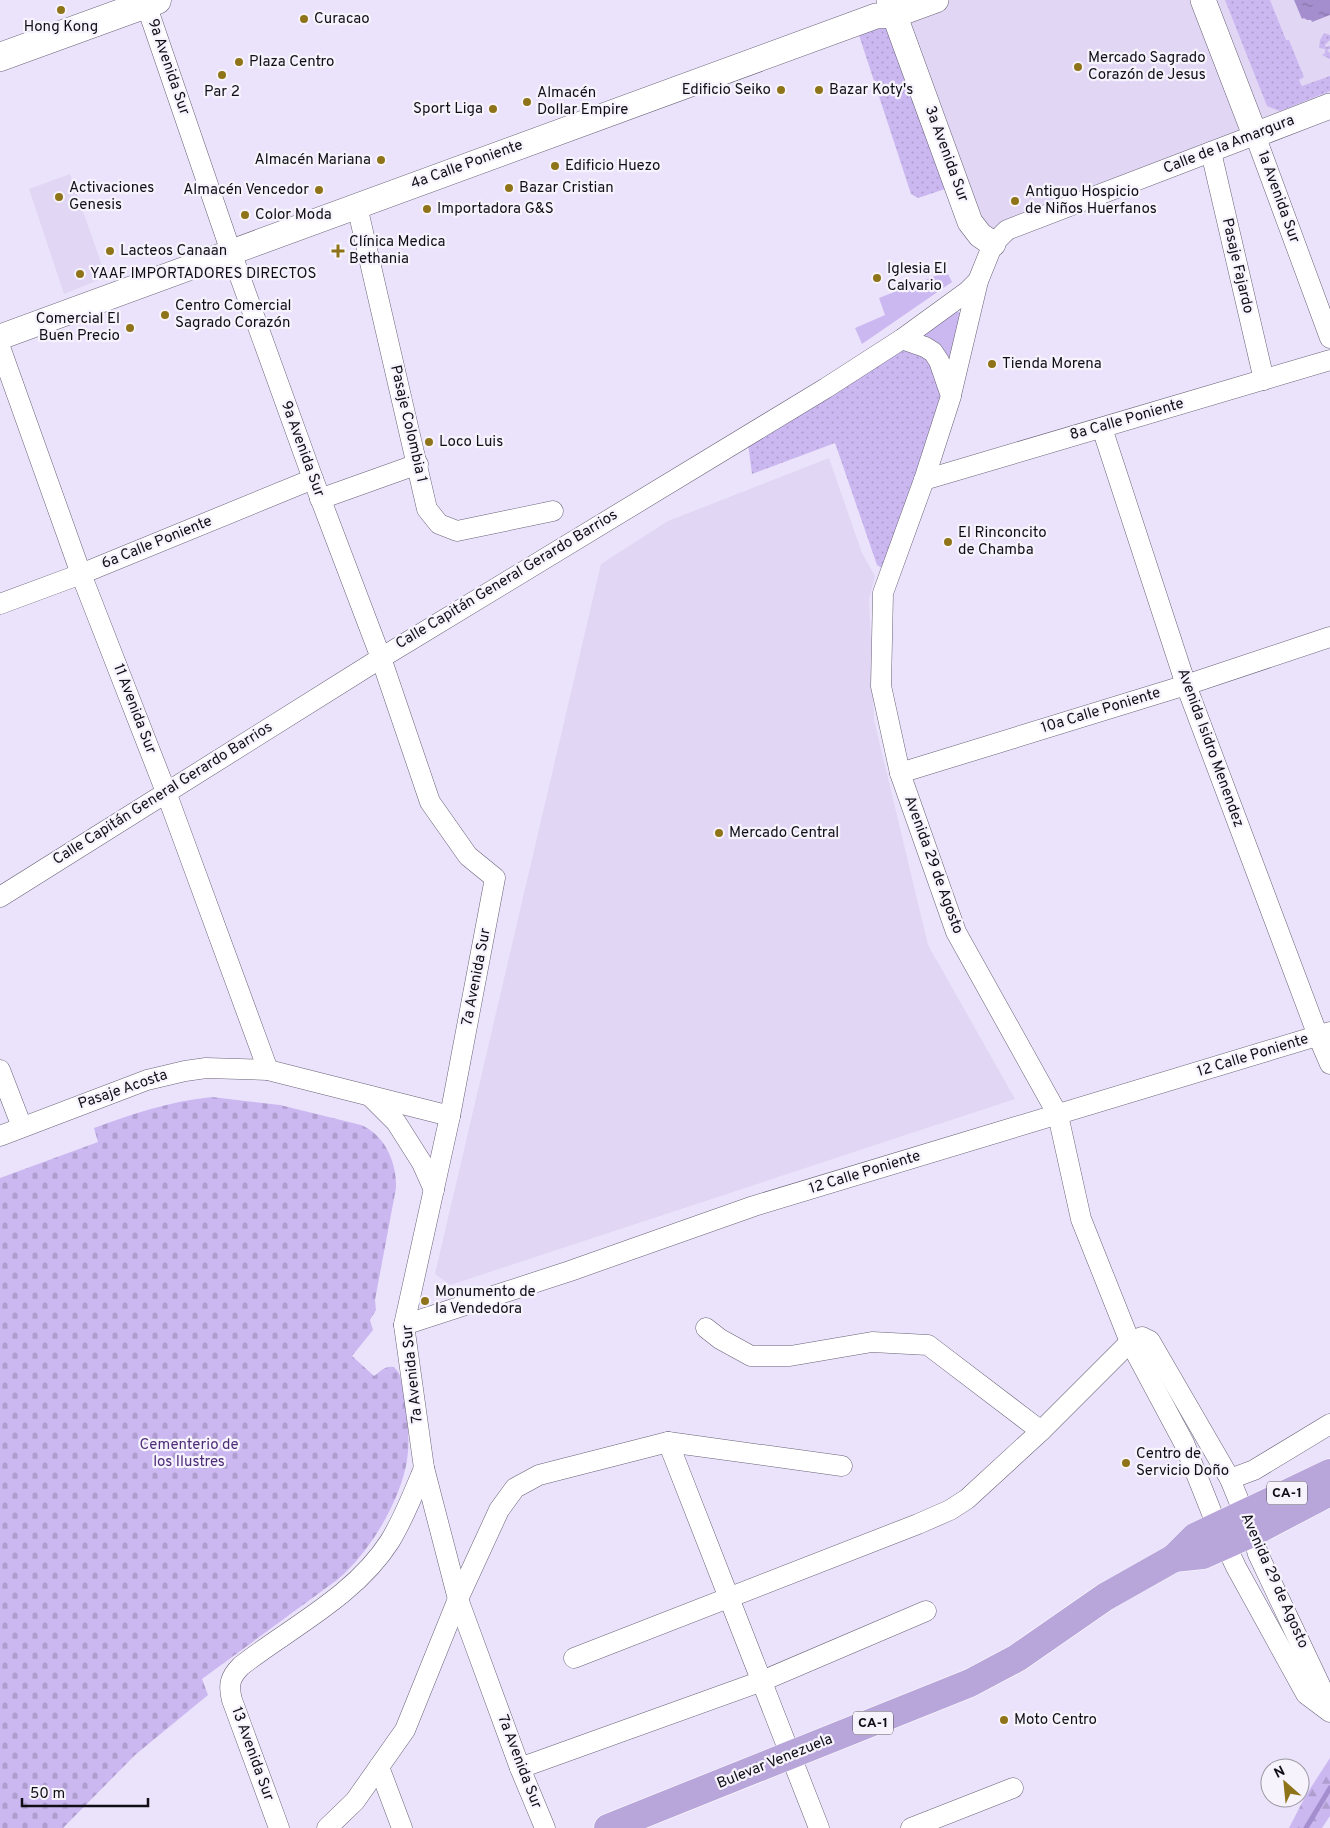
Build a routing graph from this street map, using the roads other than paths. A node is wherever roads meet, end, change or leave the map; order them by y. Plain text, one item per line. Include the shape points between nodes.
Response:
1 (936, 0) edge
2 (1203, 0) edge
3 (149, 1) edge
4 (892, 8) edge
5 (0, 57) edge
6 (1330, 106) edge
7 (1255, 135) junction
8 (1211, 152) junction
9 (357, 206) junction
10 (993, 244) junction
11 (231, 252) junction
12 (978, 280) junction
13 (0, 337) edge
14 (1330, 338) edge
15 (902, 339) junction
16 (0, 347) edge
17 (1330, 360) edge
18 (1264, 380) junction
19 (951, 396) junction
20 (1102, 428) junction
21 (418, 464) junction
22 (312, 479) junction
23 (924, 480) junction
24 (320, 499) junction
25 (553, 511) dead end
26 (82, 574) junction
27 (0, 604) edge
28 (1330, 637) edge
29 (381, 658) junction
30 (1186, 685) junction
31 (900, 773) junction
32 (166, 792) junction
33 (495, 878) joint
34 (0, 897) edge
35 (1324, 1034) edge
36 (1330, 1064) edge
37 (0, 1070) edge
38 (268, 1070) junction
39 (369, 1095) junction
40 (1058, 1115) junction
41 (450, 1116) junction
42 (22, 1127) junction
43 (0, 1136) edge
44 (434, 1190) junction
45 (404, 1325) junction
46 (706, 1328) dead end
47 (1130, 1342) junction
48 (1330, 1424) edge
49 (1041, 1431) junction
50 (668, 1442) junction
51 (842, 1466) dead end
52 (424, 1468) junction
53 (1330, 1473) edge
54 (1230, 1479) junction
55 (1330, 1492) edge
56 (1248, 1523) junction
57 (1221, 1536) junction
58 (458, 1598) junction
59 (730, 1599) junction
60 (926, 1611) dead end
61 (574, 1658) dead end
62 (762, 1681) junction
63 (1330, 1712) edge
64 (791, 1756) junction
65 (379, 1767) junction
66 (520, 1768) junction
67 (1014, 1788) dead end
68 (644, 1822) edge
69 (279, 1828) edge
70 (327, 1828) edge
71 (402, 1828) edge
72 (545, 1828) edge
73 (608, 1828) edge
74 (819, 1828) edge
75 (911, 1828) edge

1 - 4 street, 4a Calle Poniente
2 - 7 street, 1a Avenida Sur
3 - 5 main road
3 - 11 street, 9a Avenida Sur
4 - 9 street, 4a Calle Poniente
4 - 10 street, 3a Avenida Sur via 970,222
6 - 7 street, Calle de la Amargura
7 - 8 street, Calle de la Amargura
7 - 14 street, 1a Avenida Sur
8 - 10 street, Calle de la Amargura via 1007,230
8 - 18 street, Pasaje Fajardo
9 - 11 street, 4a Calle Poniente
9 - 21 street, Pasaje Colombia 1
10 - 12 street, Calle Capitán General Gerardo Barrios
11 - 13 street, 4a Calle Poniente
11 - 22 street, 9a Avenida Sur
12 - 15 street, Calle Capitán General Gerardo Barrios via 968,291
12 - 19 street, Avenida 29 de Agosto
15 - 19 street via 933,352 940,361
15 - 29 street, Calle Capitán General Gerardo Barrios
16 - 26 street, 11 Avenida Sur
17 - 18 street, 8a Calle Poniente
18 - 20 street, 8a Calle Poniente
19 - 23 street, Avenida 29 de Agosto
20 - 23 street, 8a Calle Poniente
20 - 30 street, Avenida Isidro Menendez
21 - 24 street
21 - 25 street, Pasaje Colombia 1 via 428,509 439,524 457,532
22 - 24 street, 9a Avenida Sur
22 - 26 street, 6a Calle Poniente
23 - 31 street, Avenida 29 de Agosto via 883,593 881,686
24 - 29 street, 9a Avenida Sur
26 - 27 street, 6a Calle Poniente
26 - 32 street, 11 Avenida Sur
28 - 30 street, 10a Calle Poniente
29 - 32 street, Calle Capitán General Gerardo Barrios
29 - 33 street, 9a Avenida Sur via 430,802 468,856
30 - 31 street, 10a Calle Poniente
30 - 35 street, Avenida Isidro Menendez
31 - 40 street, Avenida 29 de Agosto via 956,932
32 - 34 street, Calle Capitán General Gerardo Barrios
32 - 38 street, 11 Avenida Sur
33 - 41 street, 7a Avenida Sur
35 - 36 street, Avenida Isidro Menendez
35 - 40 street, 12 Calle Poniente
37 - 42 street
38 - 39 street, Pasaje Acosta
38 - 42 street, Pasaje Acosta via 206,1068 167,1074
39 - 41 street, Pasaje Acosta
39 - 44 street via 396,1122
40 - 45 street, 12 Calle Poniente via 754,1206 570,1272
40 - 47 street, Avenida 29 de Agosto via 1081,1219
41 - 44 street, 7a Avenida Sur
42 - 43 street, Pasaje Acosta
44 - 45 street, 7a Avenida Sur
45 - 52 street, 7a Avenida Sur
46 - 49 street via 751,1356 790,1356 872,1342 928,1345
47 - 49 street
47 - 54 street, Avenida 29 de Agosto via 1142,1337 1150,1341
47 - 57 street, Avenida 29 de Agosto via 1184,1443
48 - 54 street via 1254,1470
49 - 59 street via 960,1505
50 - 51 street
50 - 58 street via 539,1474 515,1488 499,1510
50 - 59 street
52 - 58 street, 7a Avenida Sur
52 - 69 street, 13 Avenida Sur via 394,1534 370,1567 337,1597 241,1666 231,1678 232,1700
53 - 56 highway, Bulevar Venezuela / CA-1
54 - 56 street, Avenida 29 de Agosto
55 - 56 highway, Bulevar Venezuela / CA-1
56 - 57 highway, Bulevar Venezuela / CA-1
56 - 63 street, Avenida 29 de Agosto via 1258,1554
57 - 63 street, Avenida 29 de Agosto via 1306,1694
57 - 64 highway, Bulevar Venezuela / CA-1 via 1195,1537 1174,1558 1105,1597 994,1672 955,1691
58 - 65 street via 405,1730
58 - 66 street, 7a Avenida Sur
59 - 61 street
59 - 62 street
60 - 62 street
62 - 64 street
62 - 66 street
64 - 68 highway, Bulevar Venezuela / CA-1
64 - 74 street
65 - 70 street via 355,1801
65 - 71 street
66 - 72 street, 7a Avenida Sur
67 - 75 street
68 - 73 highway, Bulevar Venezuela / CA-1

